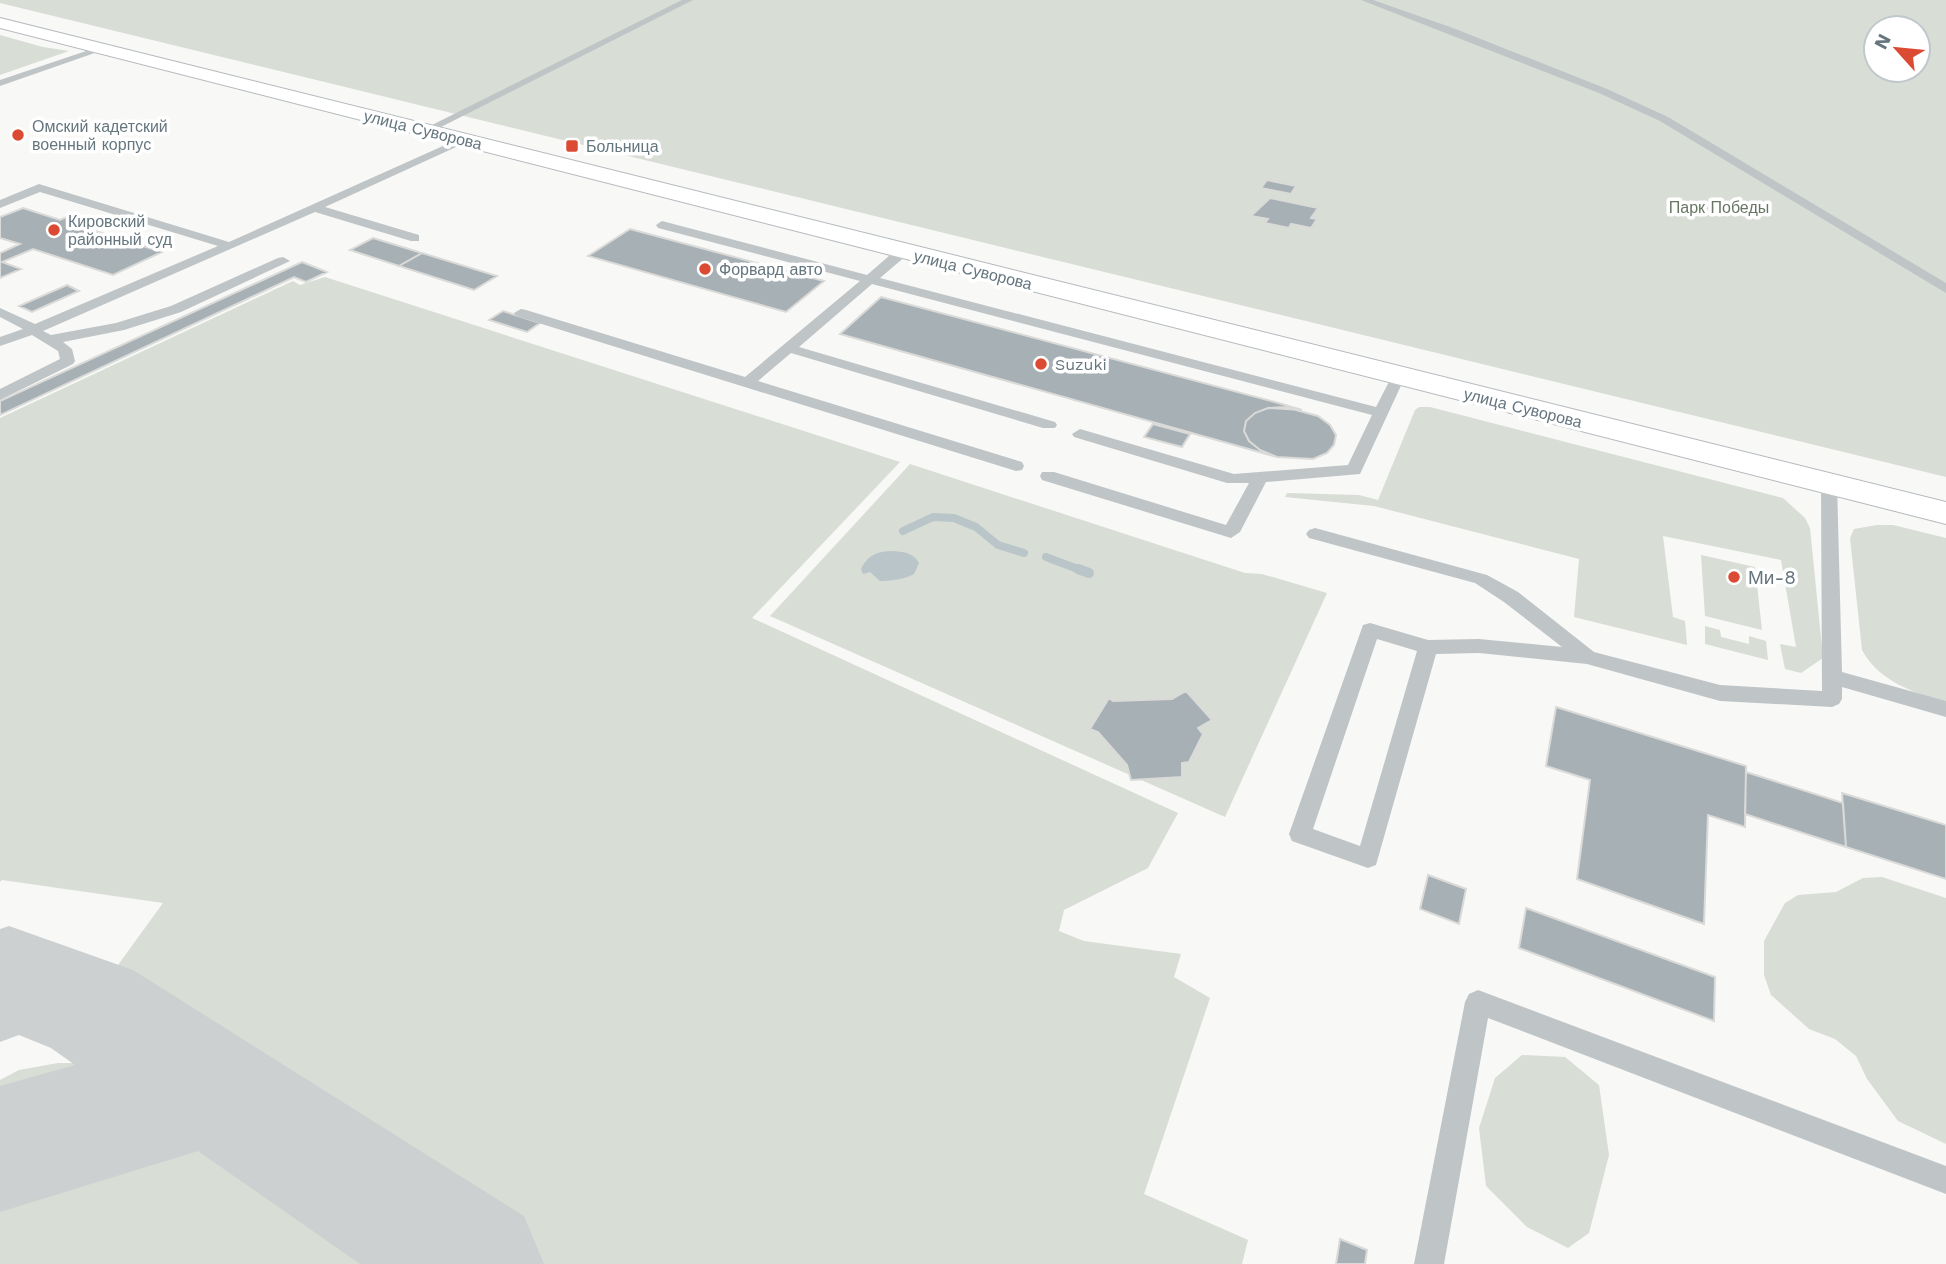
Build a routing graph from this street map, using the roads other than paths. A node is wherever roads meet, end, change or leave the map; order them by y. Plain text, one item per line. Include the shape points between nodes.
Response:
1 (689, 0) edge
2 (1364, 0) edge
3 (0, 23) edge
4 (104, 48) junction
5 (0, 83) edge
6 (425, 131) junction
7 (463, 140) junction
8 (0, 204) edge
9 (315, 208) junction
10 (662, 225) dead end
11 (415, 238) dead end
12 (230, 246) junction
13 (902, 252) junction
14 (283, 261) dead end
15 (870, 279) junction
16 (1946, 289) edge
17 (0, 312) edge
18 (521, 313) dead end
19 (35, 329) junction
20 (50, 340) junction
21 (0, 342) edge
22 (788, 348) junction
23 (1398, 377) junction
24 (747, 383) junction
25 (0, 395) edge
26 (1381, 413) junction
27 (1049, 425) dead end
28 (1080, 434) dead end
29 (1016, 466) dead end
30 (1048, 476) dead end
31 (1261, 477) junction
32 (1829, 484) junction
33 (1946, 513) edge
34 (1315, 534) dead end
35 (1428, 647) junction
36 (1587, 657) junction
37 (1832, 677) junction
38 (1946, 709) edge
39 (1946, 1180) edge
40 (1429, 1264) edge

1 - 6 lane
2 - 16 lane via 1592,86 1664,119
3 - 4 main road, улица Суворова
4 - 5 lane
4 - 6 main road, улица Суворова
6 - 7 main road, улица Суворова
7 - 9 lane
7 - 13 main road, улица Суворова
8 - 12 lane via 39,188
9 - 11 lane
9 - 12 lane
10 - 15 lane
12 - 19 lane
13 - 15 lane
13 - 23 main road, улица Суворова
14 - 20 lane via 176,309 119,327
15 - 22 lane
15 - 26 lane
17 - 19 lane
18 - 24 lane
19 - 20 lane
19 - 21 lane
20 - 25 lane via 65,349 68,360
22 - 24 lane
22 - 27 lane
23 - 26 lane
23 - 32 main road, улица Суворова
24 - 29 lane
26 - 31 lane via 1354,470
28 - 31 lane via 1233,479
30 - 31 lane via 1231,532
32 - 33 main road, улица Суворова
32 - 37 lane
34 - 36 lane via 1481,579
35 - 35 lane via 1368,858 1300,834 1370,630
35 - 36 lane via 1479,646
36 - 37 lane via 1720,693 1832,699
37 - 38 lane
39 - 40 lane via 1478,1002

